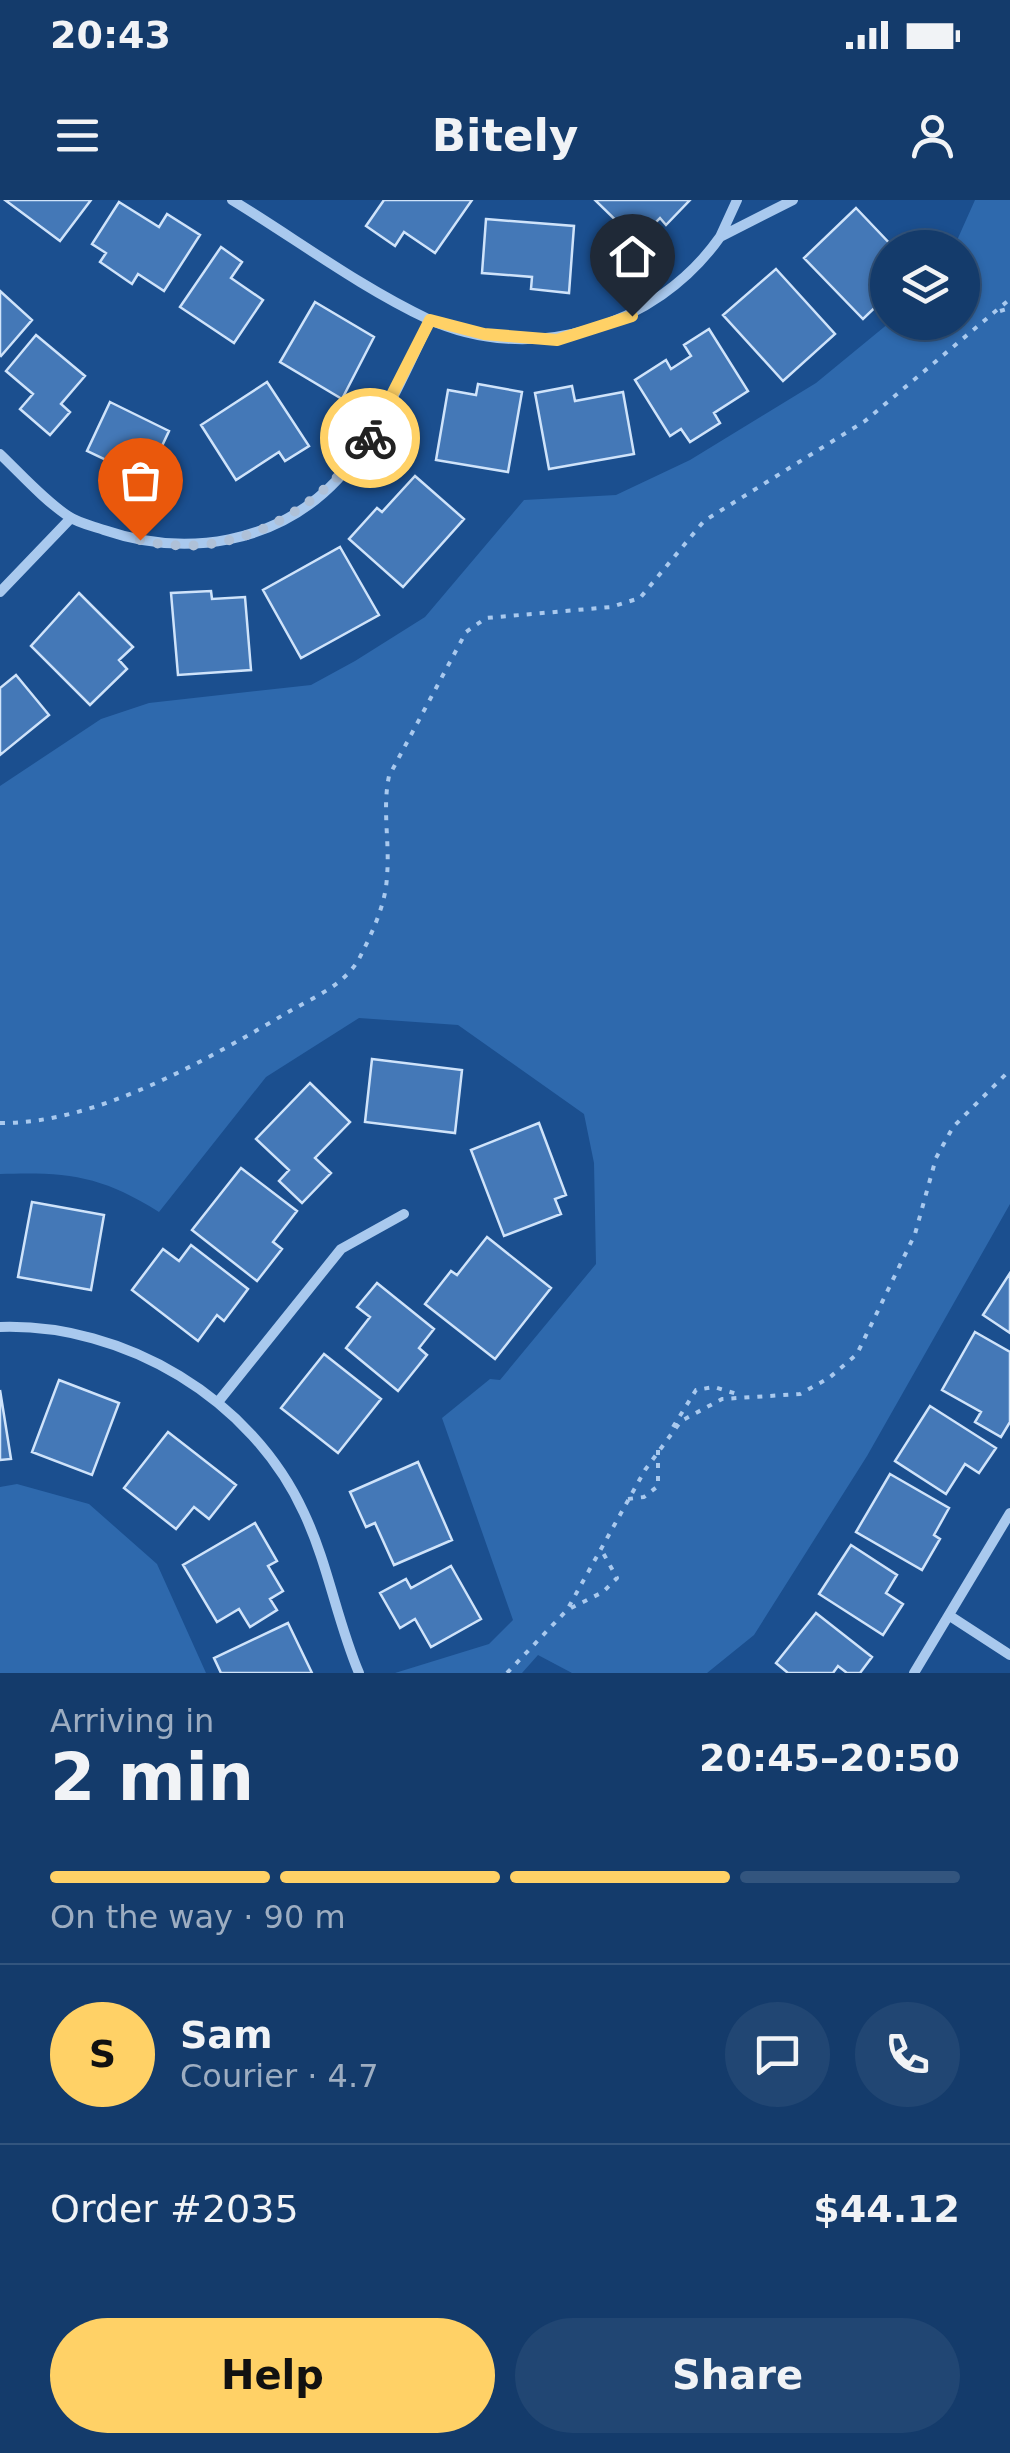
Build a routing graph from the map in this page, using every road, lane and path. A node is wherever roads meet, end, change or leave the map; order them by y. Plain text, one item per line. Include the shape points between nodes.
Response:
1 (232, 200) edge
2 (737, 200) edge
3 (793, 200) edge
4 (720, 238) junction
5 (1010, 298) edge
6 (1010, 308) edge
7 (995, 313) junction
8 (430, 320) junction
9 (0, 454) edge
10 (71, 518) junction
11 (0, 592) edge
12 (1010, 1070) edge
13 (0, 1123) edge
14 (404, 1214) dead end
15 (0, 1327) edge
16 (742, 1395) junction
17 (218, 1402) junction
18 (672, 1431) junction
19 (658, 1450) junction
20 (628, 1500) junction
21 (1010, 1513) edge
22 (601, 1549) junction
23 (567, 1610) junction
24 (950, 1616) junction
25 (1010, 1654) edge
26 (360, 1673) edge
27 (507, 1673) edge
28 (914, 1673) edge

1 - 8 street
2 - 4 street
3 - 4 street
4 - 8 street via 692,270 632,316 557,340 484,334
5 - 7 path
6 - 7 path
7 - 13 path via 864,421 704,521 640,598 611,607 486,618 466,632 389,776 382,906 347,977 233,1045 151,1083 60,1115
8 - 10 street via 362,450 325,490 279,524 246,537 162,546
9 - 10 street
10 - 11 street
12 - 16 path via 953,1126 936,1158 915,1234 857,1354 800,1394
14 - 17 street via 341,1249
15 - 17 street via 102,1340 156,1363
16 - 18 path via 700,1409
16 - 18 path via 696,1390
17 - 26 street via 287,1481 304,1513
18 - 19 path
19 - 20 path
19 - 20 path via 658,1486
20 - 22 path
21 - 24 street
22 - 23 path
22 - 23 path via 616,1578
23 - 27 path
24 - 25 street
24 - 28 street

